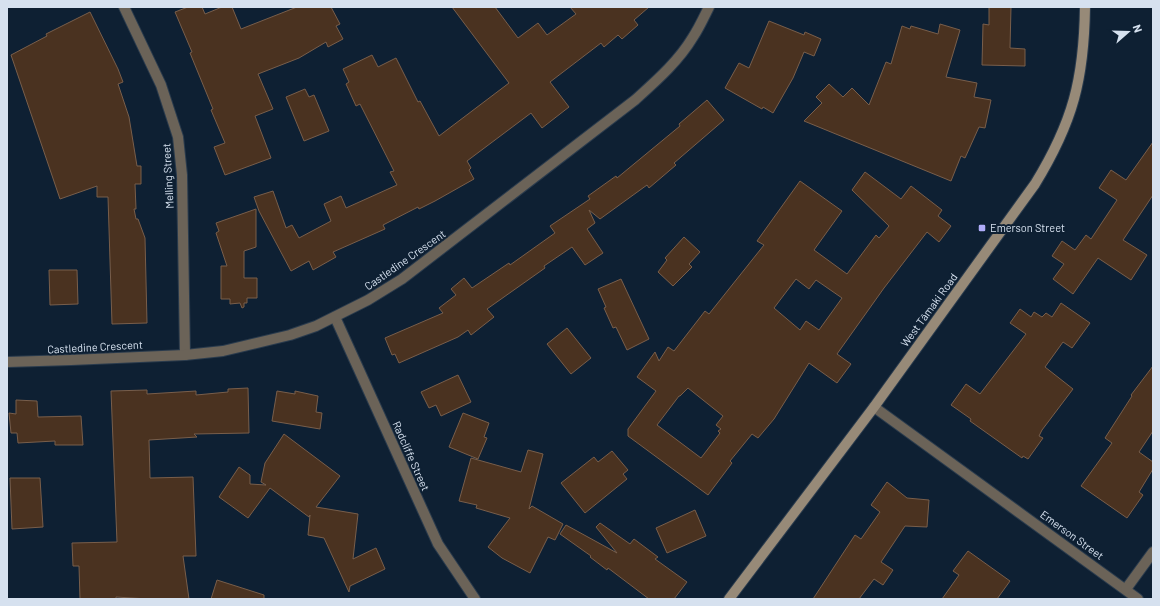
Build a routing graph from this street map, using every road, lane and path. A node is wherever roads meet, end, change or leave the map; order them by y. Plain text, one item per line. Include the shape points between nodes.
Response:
1 (124, 7) edge
2 (709, 7) edge
3 (1085, 7) edge
4 (336, 317) junction
5 (185, 355) junction
6 (7, 362) edge
7 (874, 407) junction
8 (1153, 552) edge
9 (1126, 588) junction
10 (475, 599) edge
11 (729, 599) edge
12 (1138, 599) edge

1 - 5 street, Melling Street via 161,85 178,137 182,175
2 - 4 street, Castledine Crescent via 693,37 666,72 635,100 402,279
3 - 7 main road, West Tāmaki Road via 1080,77 1073,108 1056,149 1035,184
4 - 5 street, Castledine Crescent via 290,335 223,351
4 - 10 street, Radcliffe Street via 438,544
5 - 6 street, Castledine Crescent
7 - 9 street, Emerson Street
7 - 11 main road, West Tāmaki Road
8 - 9 street
9 - 12 street, Emerson Street

